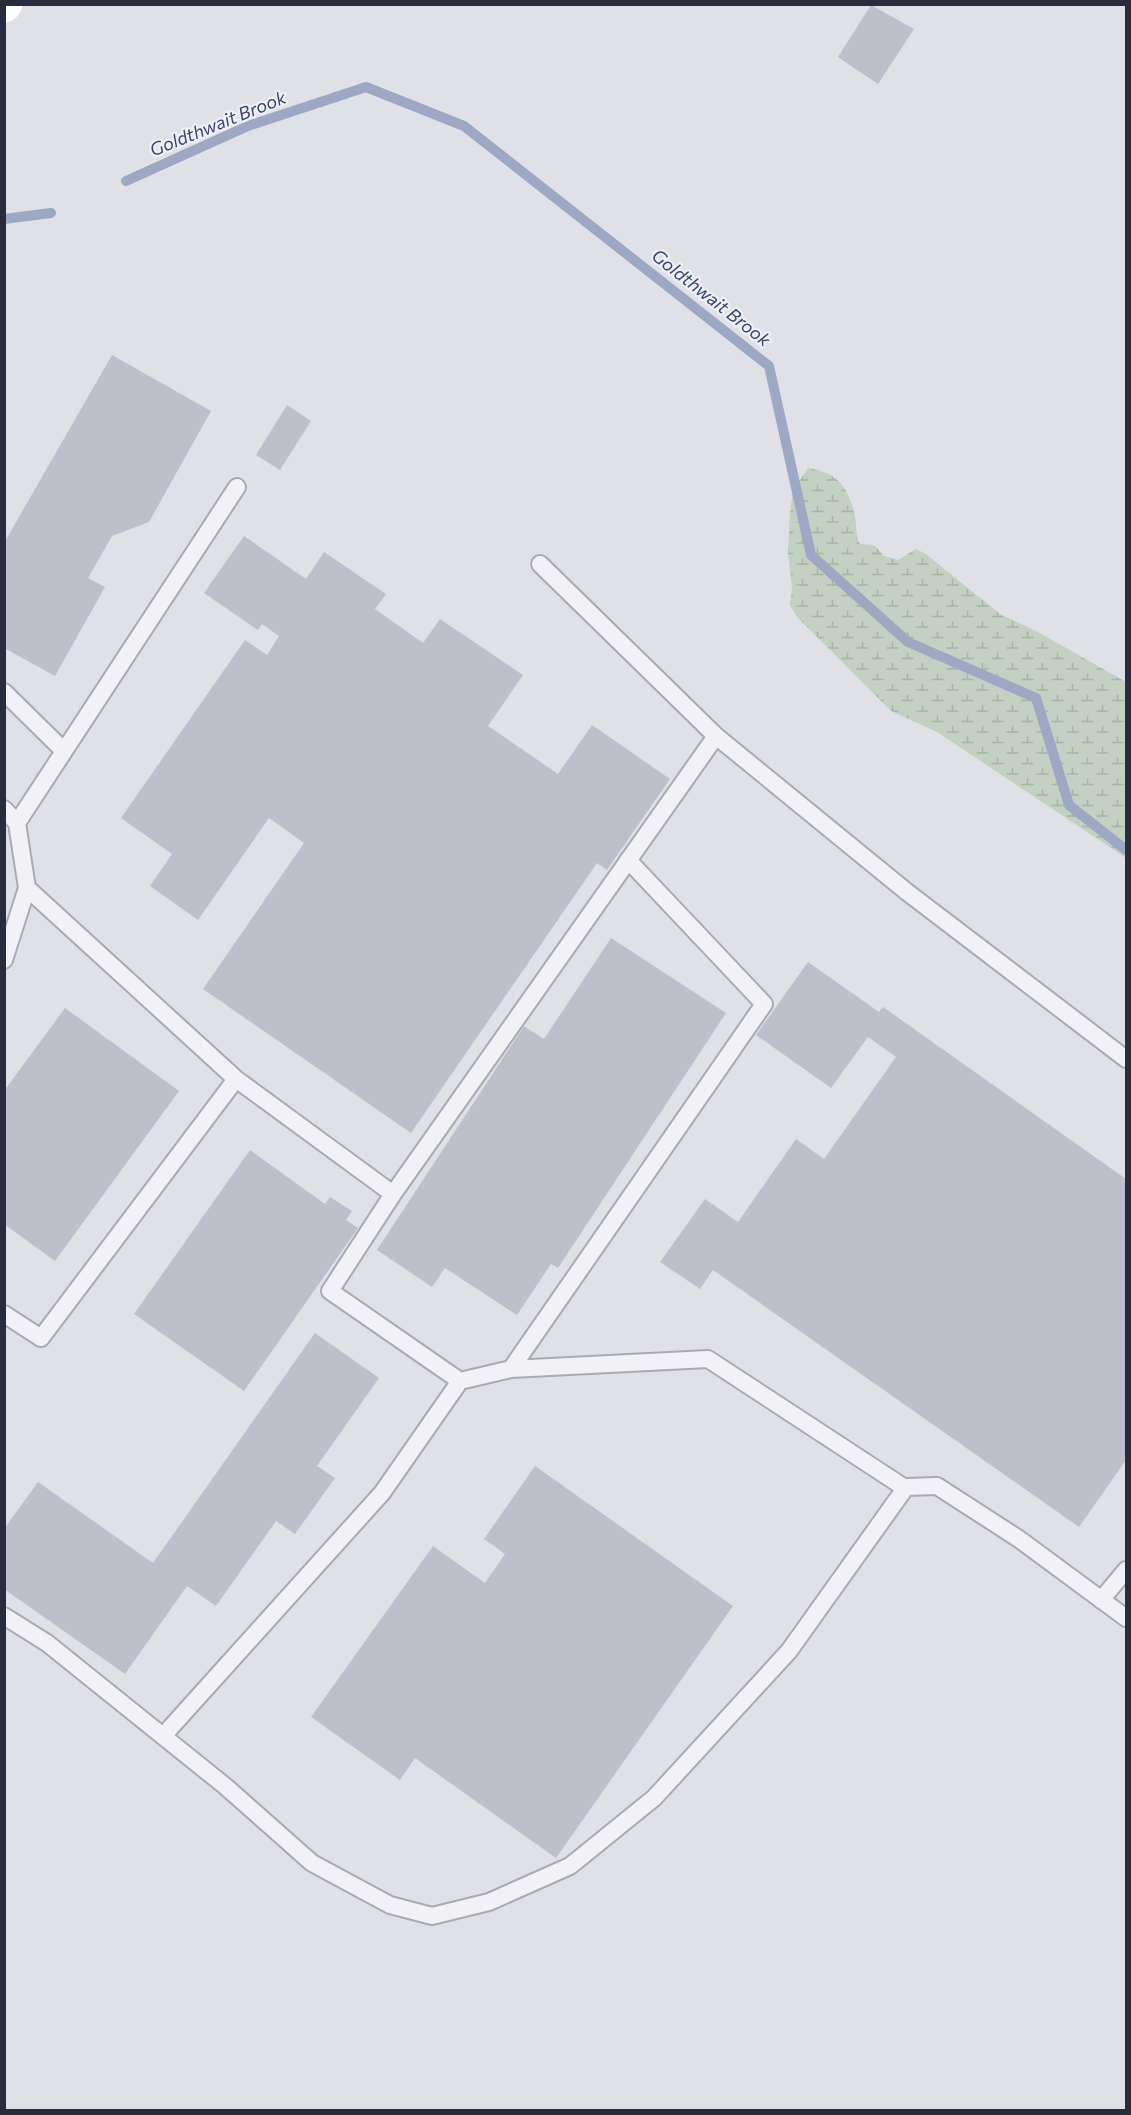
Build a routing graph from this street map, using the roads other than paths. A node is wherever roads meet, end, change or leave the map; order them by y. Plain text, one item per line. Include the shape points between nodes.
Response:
1 (237, 487) dead end
2 (540, 564) dead end
3 (4, 692) edge
4 (716, 736) junction
5 (64, 751) junction
6 (4, 809) edge
7 (16, 824) junction
8 (628, 860) junction
9 (27, 888) junction
10 (4, 960) edge
11 (1126, 1059) edge
12 (236, 1079) junction
13 (393, 1194) junction
14 (4, 1314) edge
15 (511, 1369) junction
16 (460, 1381) junction
17 (905, 1488) junction
18 (1126, 1570) edge
19 (1101, 1600) junction
20 (4, 1616) edge
21 (1126, 1618) edge
22 (163, 1736) junction

1 - 5 lane
2 - 4 lane
3 - 5 lane
4 - 8 lane
4 - 11 lane via 907,892
5 - 7 lane
6 - 7 lane
7 - 9 lane
8 - 13 lane
8 - 15 lane via 764,1004
9 - 10 lane
9 - 12 lane
12 - 13 lane
12 - 14 lane via 41,1338
13 - 16 lane via 330,1290
15 - 16 lane
15 - 17 lane via 708,1359
16 - 22 lane via 382,1492
17 - 19 lane via 937,1486 1019,1539
17 - 22 lane via 789,1651 654,1798 570,1866 489,1902 432,1916 390,1905 312,1863
18 - 19 lane
19 - 21 lane
20 - 22 lane via 47,1643

